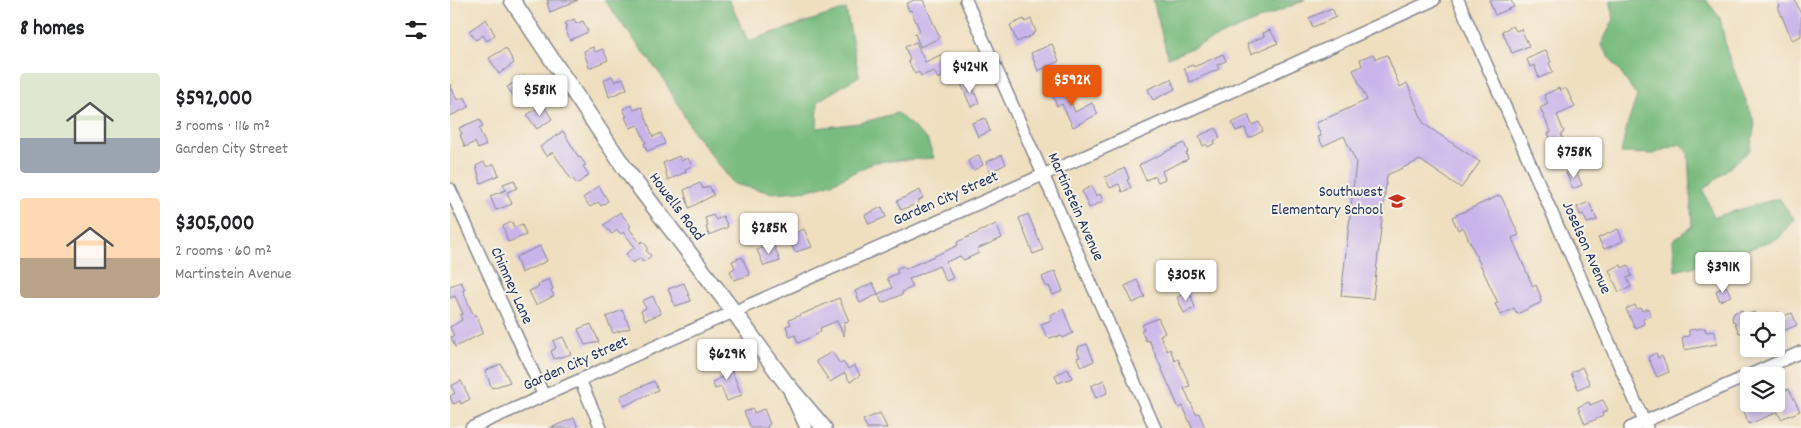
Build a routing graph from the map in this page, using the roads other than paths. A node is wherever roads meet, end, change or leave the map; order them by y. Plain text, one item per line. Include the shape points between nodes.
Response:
1 (512, 0) edge
2 (966, 0) edge
3 (1434, 0) edge
4 (1458, 0) edge
5 (1042, 174) junction
6 (450, 189) edge
7 (734, 312) junction
8 (1801, 352) edge
9 (580, 380) junction
10 (785, 382) junction
11 (544, 396) junction
12 (1646, 425) edge
13 (471, 428) edge
14 (601, 428) edge
15 (806, 428) edge
16 (824, 428) edge
17 (1155, 428) edge
18 (1630, 428) edge

1 - 7 street, Howells Road via 626,170
2 - 5 street, Martinstein Avenue
3 - 5 street, Garden City Street
4 - 12 street, Joselson Avenue
5 - 7 street, Garden City Street
5 - 17 street, Martinstein Avenue
6 - 11 street, Chimney Lane
7 - 9 street, Garden City Street
7 - 10 street, Howells Road
8 - 12 street
9 - 11 street, Garden City Street
9 - 14 street
10 - 15 street
10 - 16 street, Howells Road
11 - 13 street, Garden City Street
12 - 18 street

